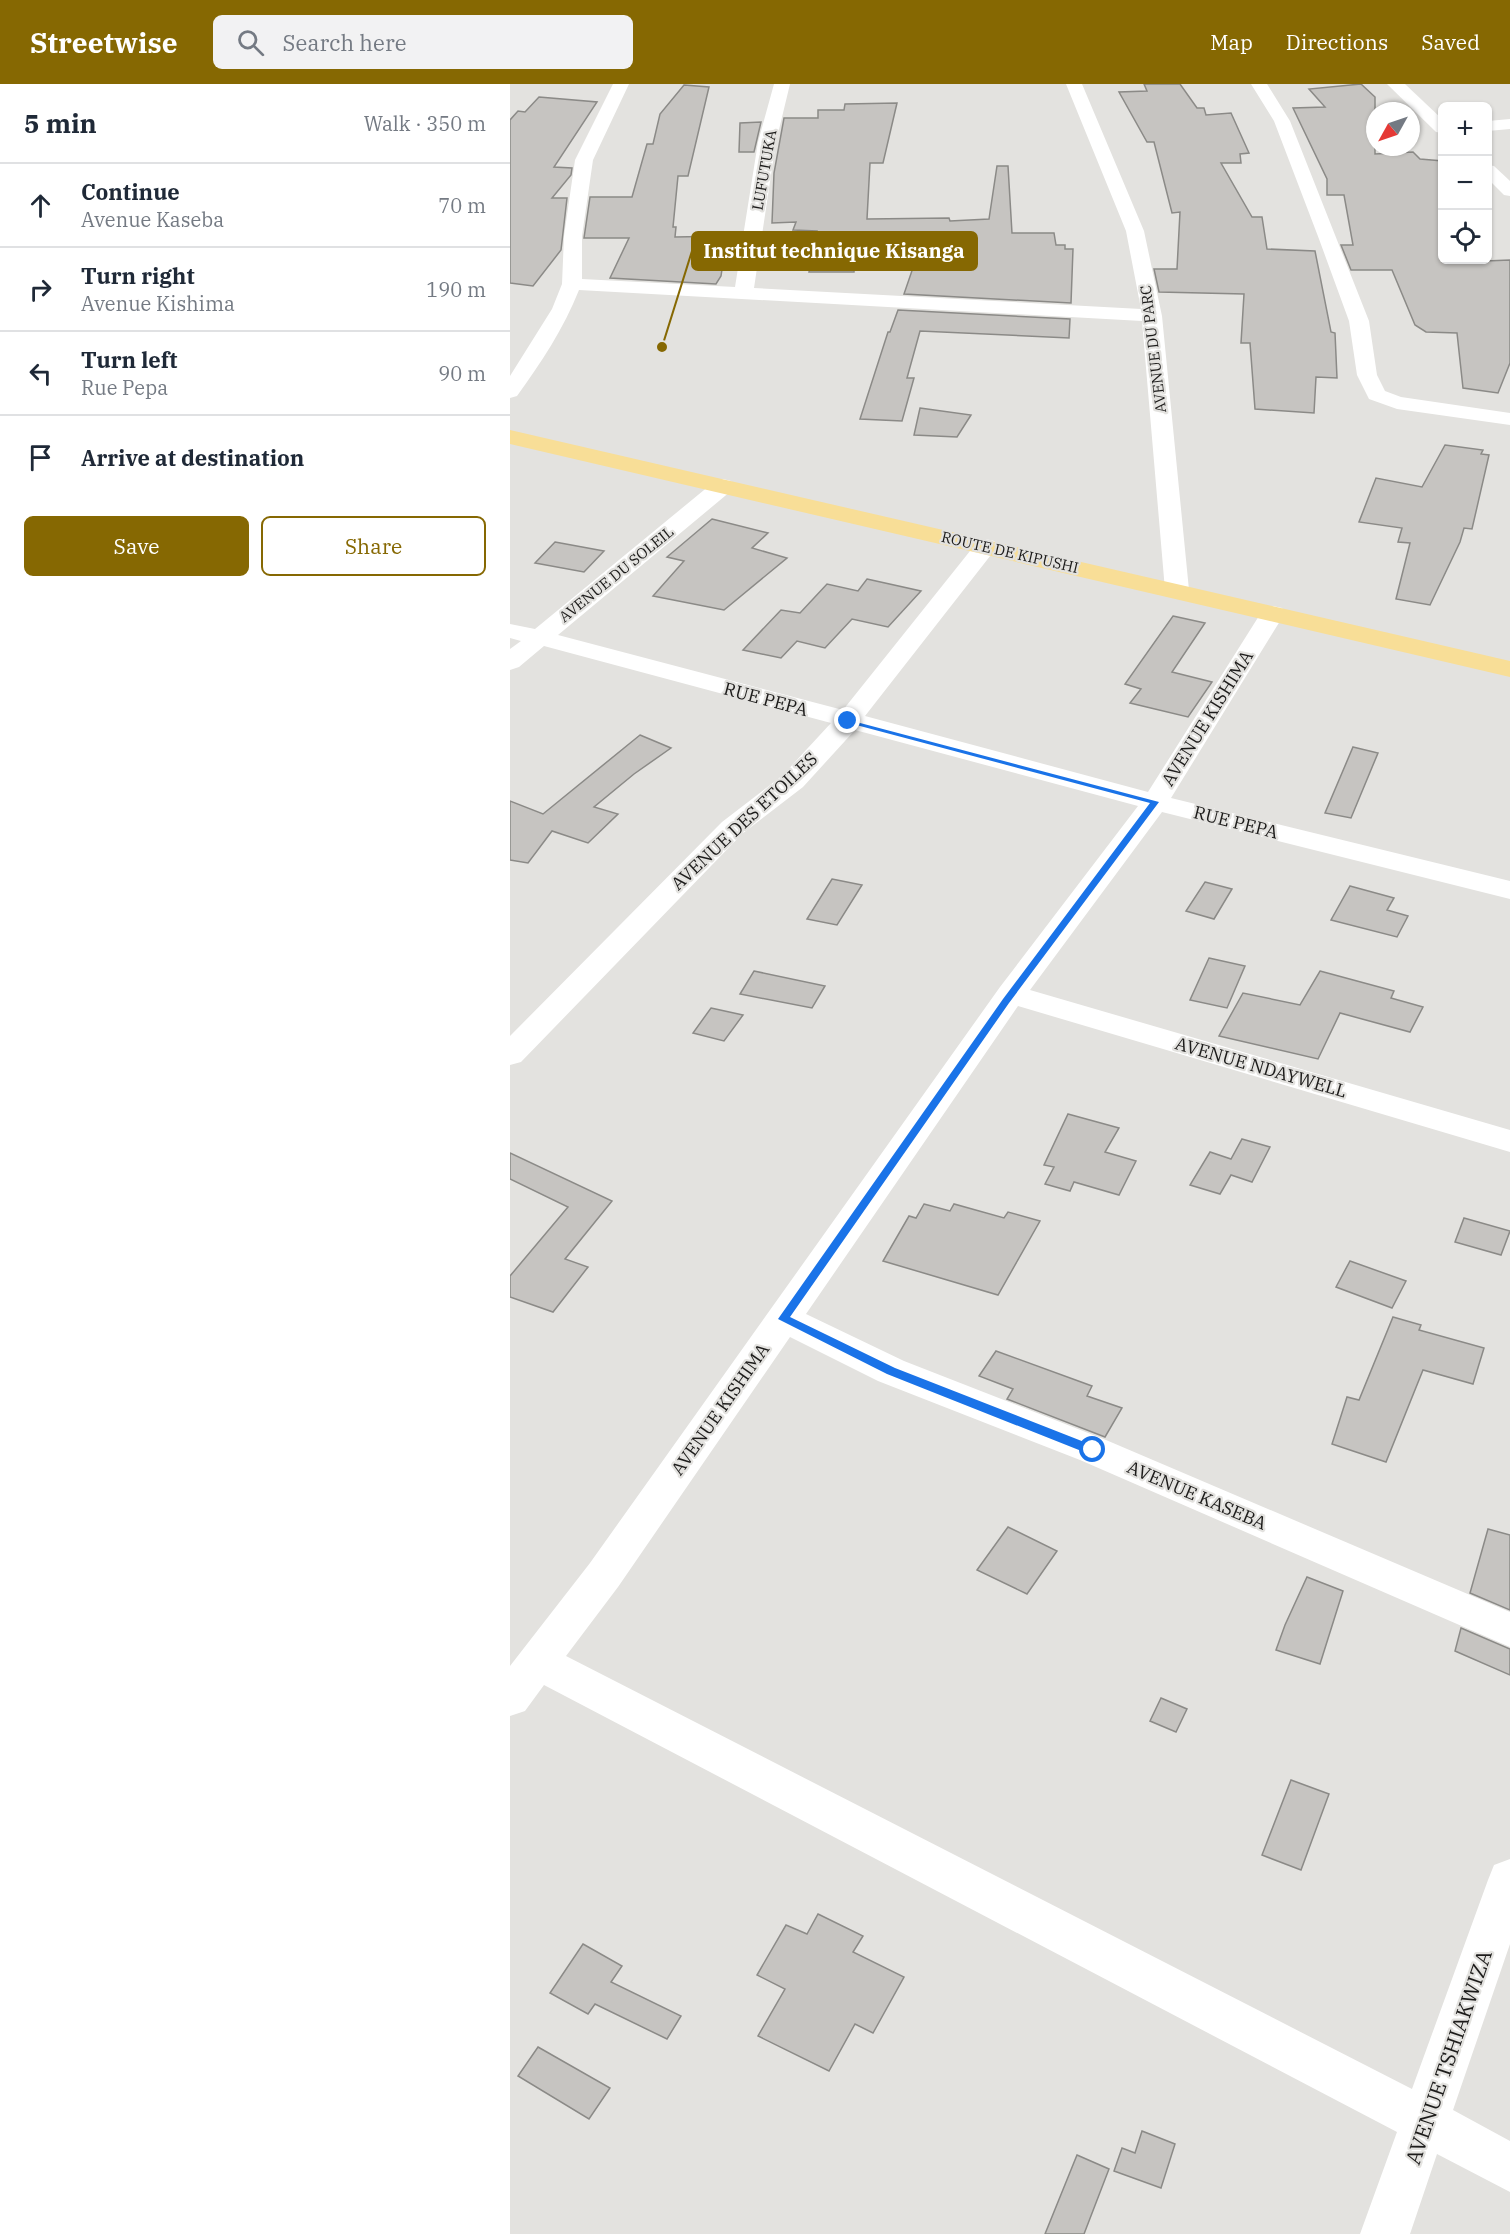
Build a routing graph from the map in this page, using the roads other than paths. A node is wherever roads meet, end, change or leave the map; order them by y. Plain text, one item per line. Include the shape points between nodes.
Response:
1 (621, 84) edge
2 (782, 84) edge
3 (800, 84) edge
4 (1074, 84) edge
5 (1259, 84) edge
6 (1395, 84) edge
7 (1438, 123) edge
8 (1510, 124) edge
9 (1492, 126) edge
10 (1492, 173) edge
11 (1508, 187) edge
12 (572, 284) junction
13 (744, 291) junction
14 (1152, 316) junction
15 (510, 392) edge
16 (1510, 419) edge
17 (510, 437) edge
18 (723, 486) junction
19 (986, 546) junction
20 (1177, 590) junction
21 (1273, 613) junction
22 (510, 631) edge
23 (539, 637) junction
24 (510, 662) edge
25 (1510, 669) edge
26 (848, 721) junction
27 (1155, 802) junction
28 (1510, 890) edge
29 (1011, 994) junction
30 (510, 1055) edge
31 (1510, 1141) edge
32 (783, 1319) junction
33 (1510, 1630) edge
34 (538, 1662) junction
35 (510, 1698) edge
36 (1510, 1880) edge
37 (1426, 2122) junction
38 (1510, 2168) edge
39 (1385, 2234) edge

1 - 12 street via 584,160 573,236
2 - 3 street
2 - 13 street, LUFUTUKA via 767,142
4 - 14 street, AVENUE DU PARC via 1135,231
5 - 16 street via 1282,122 1329,239 1359,321 1367,375 1376,395 1397,403
6 - 7 street
8 - 9 street
10 - 11 street
12 - 13 street
12 - 15 street via 562,309
13 - 14 street
14 - 20 street, AVENUE DU PARC
17 - 18 main road, ROUTE DE KIPUSHI
18 - 19 main road, ROUTE DE KIPUSHI
18 - 23 street, AVENUE DU SOLEIL
19 - 20 main road, ROUTE DE KIPUSHI
19 - 26 street, AVENUE DES ETOILES
20 - 21 main road, ROUTE DE KIPUSHI
21 - 25 main road, ROUTE DE KIPUSHI
21 - 27 street, AVENUE KISHIMA
22 - 23 street, RUE PEPA
23 - 24 street, AVENUE DU SOLEIL
23 - 26 street, RUE PEPA
26 - 27 street, RUE PEPA
26 - 30 street, AVENUE DES ETOILES via 793,781 732,828 699,860
27 - 28 street, RUE PEPA
27 - 29 street, AVENUE KISHIMA
29 - 31 street, AVENUE NDAYWELL
29 - 32 street, AVENUE KISHIMA
32 - 33 street, AVENUE KASEBA via 891,1371 1093,1450
32 - 34 street, AVENUE KISHIMA via 604,1575
34 - 35 street, AVENUE KISHIMA
34 - 37 street
36 - 37 street, AVENUE TSHIAKWIZA
37 - 38 street
37 - 39 street, AVENUE TSHIAKWIZA

